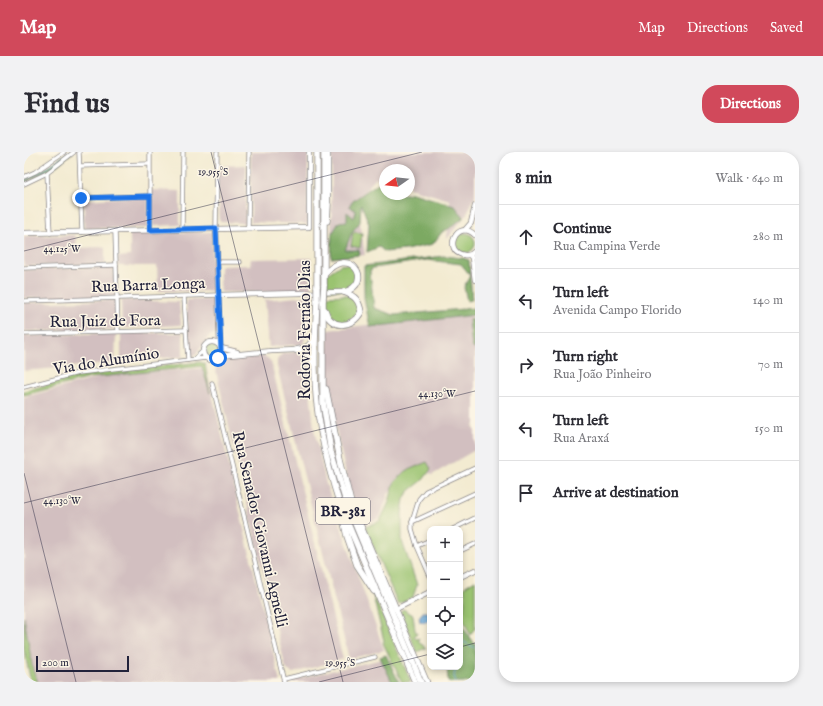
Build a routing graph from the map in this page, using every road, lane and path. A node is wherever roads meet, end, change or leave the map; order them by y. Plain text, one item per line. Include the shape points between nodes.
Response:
1 (64, 152) edge
2 (74, 152) edge
3 (79, 152) edge
4 (150, 152) edge
5 (183, 152) edge
6 (217, 152) edge
7 (249, 152) edge
8 (309, 152) edge
9 (317, 152) edge
10 (324, 152) edge
11 (328, 152) edge
12 (150, 164) junction
13 (80, 166) junction
14 (47, 173) junction
15 (24, 177) edge
16 (24, 184) edge
17 (150, 196) junction
18 (81, 198) junction
19 (328, 205) joint
20 (475, 206) edge
21 (248, 227) junction
22 (216, 228) junction
23 (182, 229) junction
24 (150, 230) junction
25 (465, 230) junction
26 (115, 231) junction
27 (82, 232) junction
28 (24, 233) edge
29 (50, 233) junction
30 (324, 234) junction
31 (475, 235) edge
32 (475, 251) edge
33 (470, 255) junction
34 (217, 262) junction
35 (240, 262) dead end
36 (116, 265) junction
37 (24, 268) edge
38 (324, 276) junction
39 (475, 280) edge
40 (344, 292) junction
41 (219, 295) junction
42 (184, 297) junction
43 (117, 298) junction
44 (24, 300) edge
45 (323, 306) junction
46 (219, 324) junction
47 (316, 329) junction
48 (186, 330) junction
49 (118, 331) junction
50 (24, 334) edge
51 (216, 343) junction
52 (220, 348) junction
53 (296, 350) junction
54 (203, 351) junction
55 (243, 353) junction
56 (220, 356) junction
57 (206, 358) junction
58 (188, 360) junction
59 (193, 360) junction
60 (323, 369) junction
61 (315, 370) junction
62 (212, 383) dead end
63 (24, 387) edge
64 (475, 468) edge
65 (475, 493) edge
66 (475, 518) edge
67 (412, 522) junction
68 (459, 526) edge
69 (427, 541) edge
70 (475, 544) edge
71 (417, 546) junction
72 (463, 550) edge
73 (427, 564) edge
74 (475, 570) edge
75 (463, 576) edge
76 (427, 594) edge
77 (396, 609) junction
78 (375, 657) dead end
79 (284, 681) edge
80 (415, 682) edge
81 (421, 682) edge
82 (427, 682) edge

1 - 15 street
2 - 14 street
3 - 13 street
4 - 12 street
5 - 23 street
6 - 22 street
7 - 21 street
8 - 21 main road via 309,227
9 - 47 highway, Rodovia Fernão Dias / BR-381, bridge
10 - 30 highway, Rodovia Fernão Dias / BR-381
11 - 19 main road, BR-381
12 - 13 street
12 - 17 street
13 - 18 street
14 - 16 street
14 - 29 street
17 - 18 street
17 - 24 street
18 - 27 street
19 - 30 highway, BR-381
20 - 25 main road via 471,223
21 - 22 main road
22 - 23 main road
22 - 34 main road
23 - 24 main road
24 - 26 main road
25 - 31 main road
25 - 33 main road via 453,239 454,247 458,253
26 - 27 main road
26 - 36 street
27 - 29 main road
28 - 29 main road
30 - 38 highway, Rodovia Fernão Dias / BR-381
32 - 33 main road
33 - 39 main road
34 - 35 street
34 - 41 main road
36 - 37 street
36 - 43 street
38 - 40 highway via 338,263 354,266 359,278 357,285
38 - 45 highway, Rodovia Fernão Dias / BR-381, bridge
40 - 41 main road, Rua Barra Longa
40 - 45 highway via 354,296 360,304 361,312 355,320 348,324 334,323 326,315
41 - 42 street, Rua Barra Longa
41 - 46 main road
42 - 43 street, Rua Barra Longa
42 - 48 street
43 - 44 street, Rua Barra Longa
43 - 49 street
45 - 60 highway, Rodovia Fernão Dias / BR-381
46 - 51 main road
46 - 52 main road
47 - 53 highway via 311,344
47 - 61 highway, Rodovia Fernão Dias / BR-381
48 - 49 street, Rua Juiz de Fora
48 - 58 street
49 - 50 street, Rua Juiz de Fora
51 - 52 main road
51 - 54 main road via 206,344
52 - 55 main road
52 - 56 main road
53 - 55 main road
53 - 61 highway via 311,357
54 - 57 main road
54 - 59 street
55 - 56 main road
56 - 57 main road via 214,360
57 - 59 street, Via do Alumínio
58 - 59 street, Via do Alumínio
58 - 63 street, Via do Alumínio via 78,373
60 - 77 highway, BR-381 via 347,491
60 - 81 highway, Rodovia Fernão Dias / BR-381 via 323,402 327,428 346,502
61 - 80 highway, Rodovia Fernão Dias / BR-381 via 317,405 332,482
62 - 79 street, Rua Senador Giovanni Agnelli
64 - 67 street via 426,491 419,498
65 - 67 street
66 - 68 street
67 - 71 street
69 - 71 street
70 - 72 street
71 - 73 street
74 - 75 main road
76 - 77 main road
77 - 82 main road, BR-381
78 - 79 street

